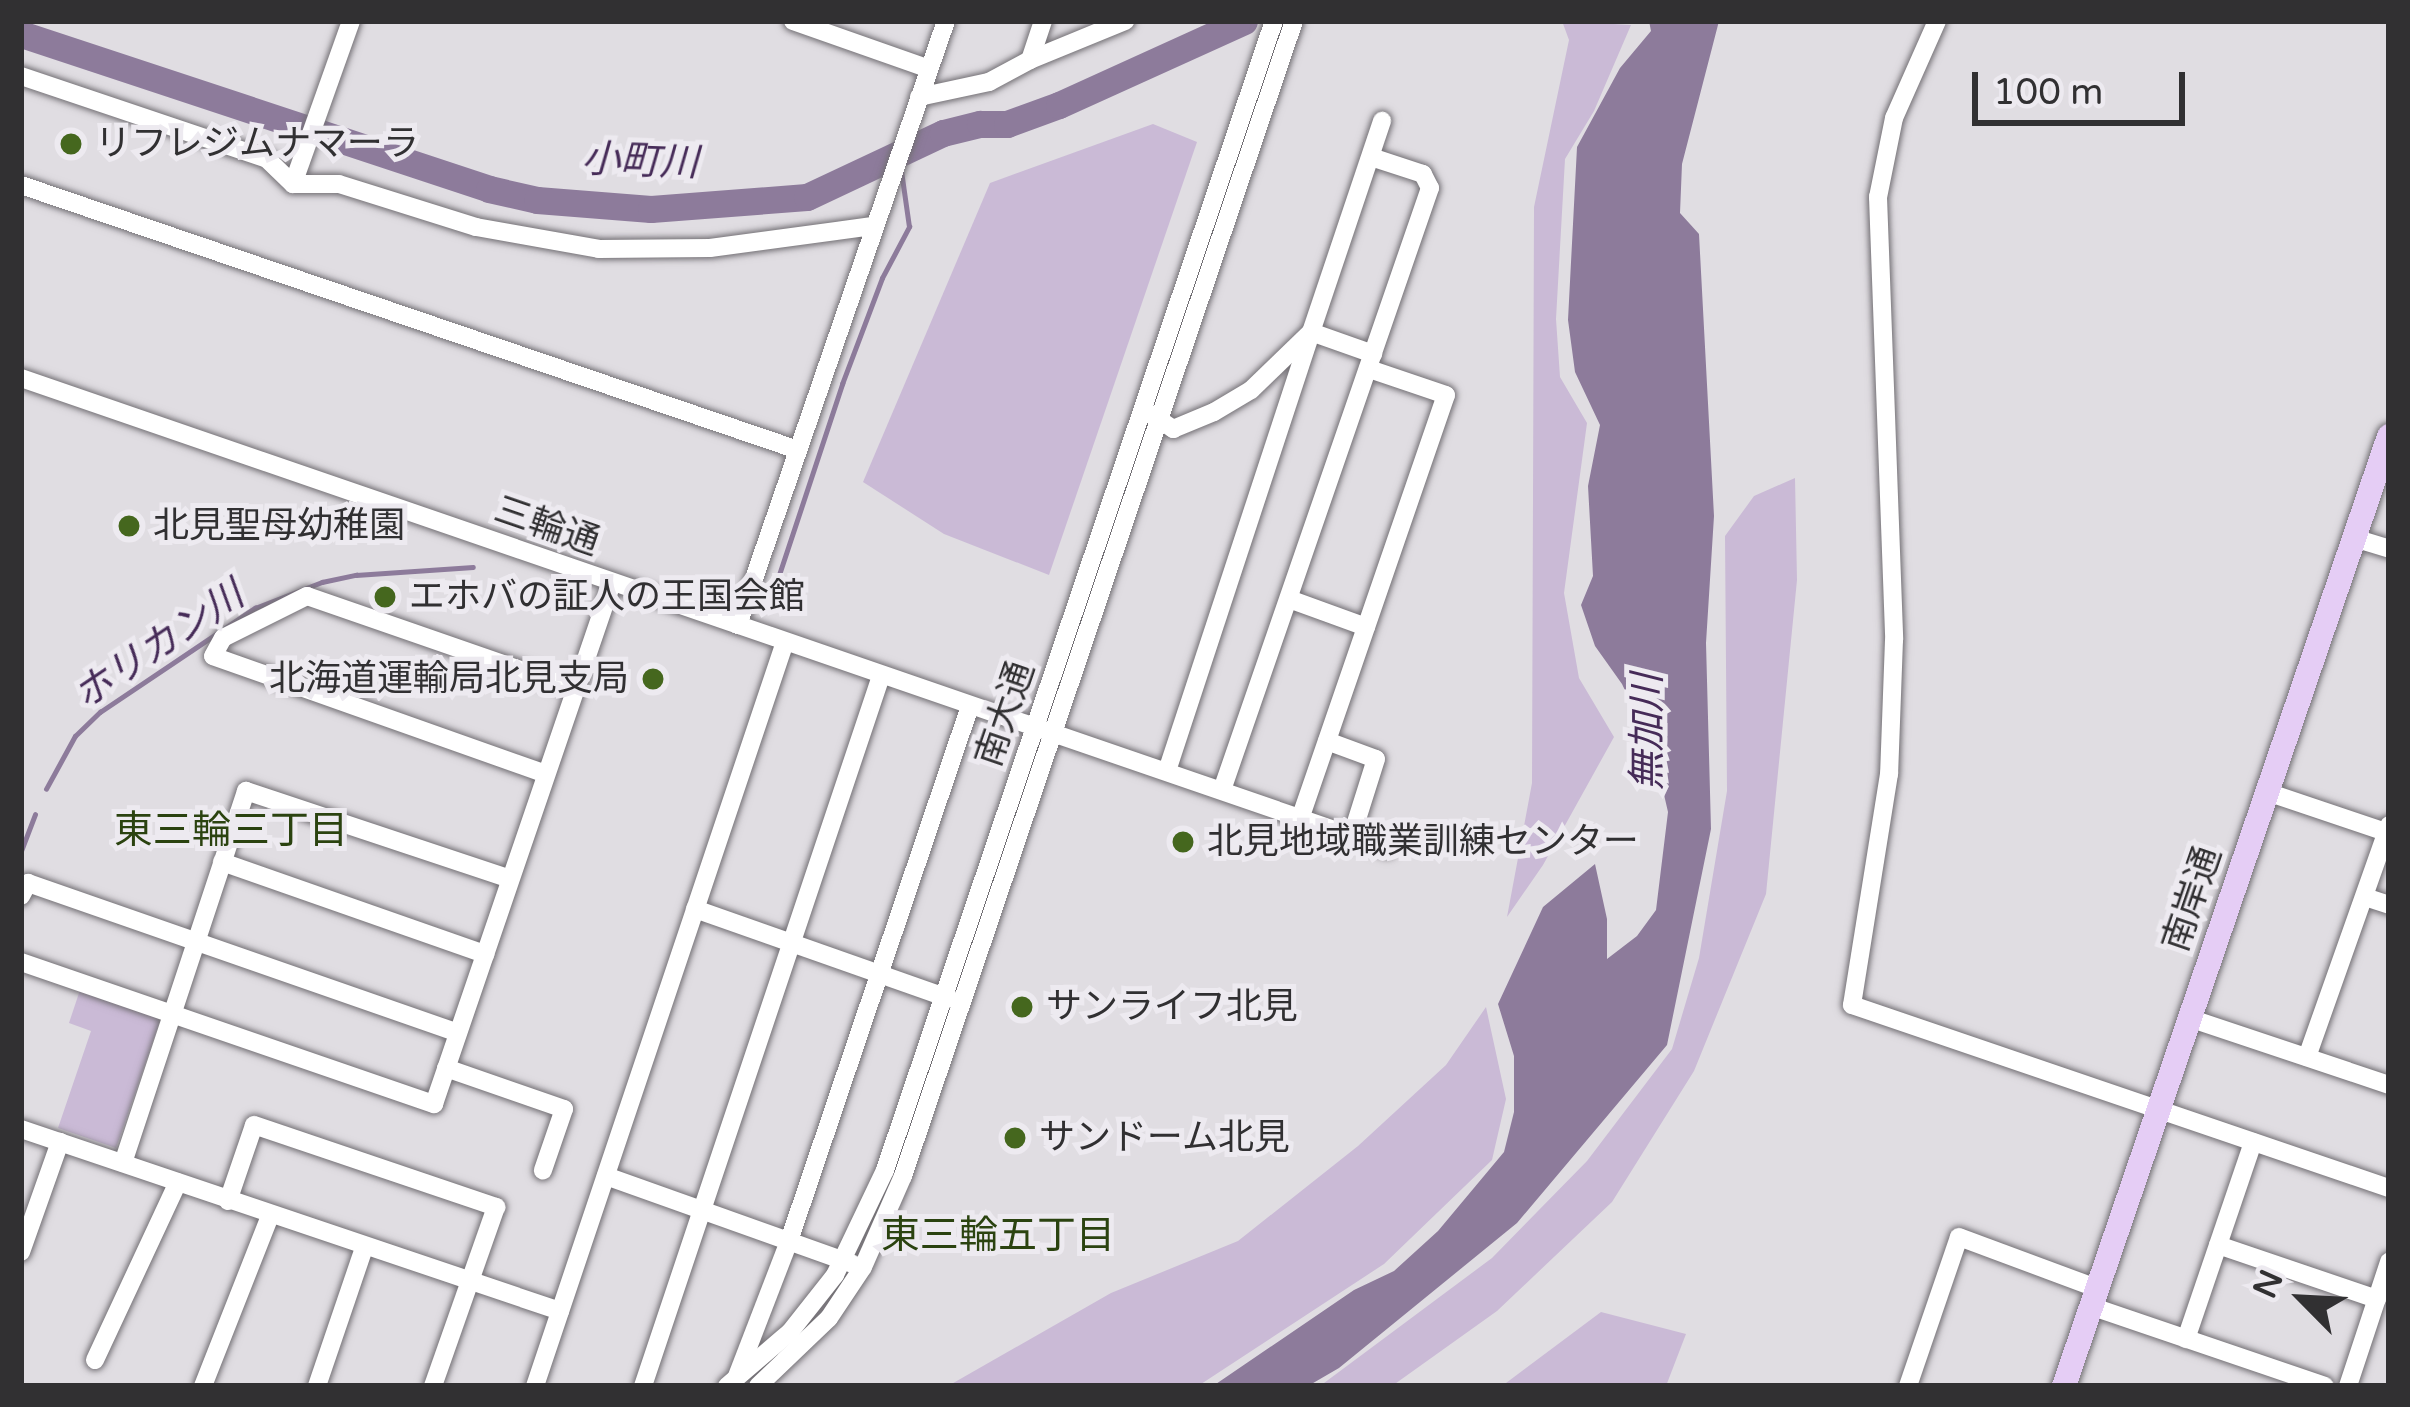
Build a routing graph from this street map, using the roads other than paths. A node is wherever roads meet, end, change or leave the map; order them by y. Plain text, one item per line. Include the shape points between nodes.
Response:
1 (351, 21) edge
2 (794, 21) edge
3 (946, 21) edge
4 (1043, 21) edge
5 (1126, 21) edge
6 (1274, 21) edge
7 (1294, 21) edge
8 (1937, 21) edge
9 (1030, 60) junction
10 (929, 69) junction
11 (21, 76) edge
12 (916, 104) junction
13 (1382, 121) dead end
14 (1371, 157) junction
15 (297, 175) junction
16 (21, 185) edge
17 (876, 218) junction
18 (1202, 263) junction
19 (1311, 332) junction
20 (1371, 362) junction
21 (21, 378) edge
22 (1149, 414) junction
23 (2389, 436) edge
24 (798, 450) junction
25 (2354, 538) junction
26 (2389, 549) edge
27 (611, 583) junction
28 (1289, 599) junction
29 (738, 626) junction
30 (1366, 627) junction
31 (785, 642) junction
32 (881, 676) junction
33 (575, 689) junction
34 (970, 706) junction
35 (1044, 731) junction
36 (1327, 741) junction
37 (1167, 771) junction
38 (546, 774) junction
39 (1222, 790) junction
40 (2267, 792) junction
41 (1300, 816) junction
42 (2388, 828) edge
43 (1352, 835) junction
44 (1387, 848) dead end
45 (222, 862) junction
46 (511, 879) junction
47 (21, 896) edge
48 (2366, 897) junction
49 (2389, 905) edge
50 (695, 909) junction
51 (196, 940) junction
52 (794, 946) junction
53 (485, 953) junction
54 (21, 962) edge
55 (880, 974) junction
56 (952, 999) junction
57 (172, 1013) junction
58 (2188, 1018) junction
59 (458, 1033) junction
60 (2307, 1057) junction
61 (446, 1068) junction
62 (2389, 1084) edge
63 (2157, 1109) junction
64 (21, 1129) edge
65 (60, 1142) junction
66 (2253, 1142) junction
67 (123, 1163) junction
68 (544, 1170) dead end
69 (606, 1176) junction
70 (178, 1182) junction
71 (2389, 1188) edge
72 (228, 1201) junction
73 (704, 1211) junction
74 (270, 1216) junction
75 (789, 1241) junction
76 (2218, 1245) junction
77 (364, 1248) junction
78 (21, 1252) edge
79 (2389, 1262) edge
80 (854, 1264) junction
81 (472, 1282) junction
82 (2093, 1297) junction
83 (2377, 1299) junction
84 (560, 1311) junction
85 (2186, 1339) junction
86 (95, 1360) dead end
87 (731, 1383) edge
88 (2067, 1385) edge
89 (203, 1386) edge
90 (317, 1386) edge
91 (434, 1386) edge
92 (535, 1386) edge
93 (643, 1386) edge
94 (758, 1386) edge
95 (1908, 1386) edge
96 (2325, 1386) edge
97 (2348, 1386) edge

1 - 15 street
2 - 10 street
3 - 10 street
4 - 9 street
5 - 9 street
6 - 18 street, 南大通
7 - 18 street, 南大通
8 - 63 street via 1894,118 1878,197 1894,640 1889,774 1852,1005
9 - 12 street
10 - 12 street
11 - 15 street
12 - 17 street
13 - 14 street
14 - 19 street
14 - 20 street via 1423,174 1430,188
15 - 17 street via 476,227 599,249 710,248
16 - 24 street
17 - 24 street
18 - 22 street, 南大通
19 - 20 street
19 - 22 street via 1251,390 1214,412 1173,429
19 - 37 street
20 - 28 street
20 - 30 street via 1446,395
21 - 27 street, 三輪通
22 - 35 street, 南大通
23 - 25 main road, 南岸通
24 - 29 street
25 - 26 street
25 - 40 main road, 南岸通
27 - 29 street, 三輪通
27 - 33 street
28 - 30 street
28 - 39 street
29 - 31 street, 三輪通
30 - 36 street
31 - 32 street, 三輪通
31 - 50 street
32 - 34 street, 三輪通
32 - 52 street
33 - 38 street
33 - 38 street via 308,596 223,638 213,656
34 - 35 street, 三輪通
34 - 55 street
35 - 37 street, 三輪通
35 - 56 street, 南大通
36 - 41 street
36 - 43 street via 1376,759
37 - 39 street, 三輪通
38 - 46 street
39 - 41 street, 三輪通
40 - 42 street
40 - 58 main road, 南岸通
41 - 43 street, 三輪通
42 - 48 street
43 - 44 street, 三輪通
45 - 46 street via 246,791
45 - 51 street
45 - 53 street
46 - 53 street
47 - 51 street via 28,883
48 - 49 street
48 - 60 street
50 - 52 street
50 - 69 street
51 - 57 street
51 - 59 street
52 - 55 street
52 - 73 street
53 - 59 street
54 - 57 street
55 - 56 street
55 - 75 street
56 - 80 street, 南大通
57 - 61 street via 434,1104
57 - 67 street
58 - 60 street
58 - 63 main road, 南岸通
59 - 61 street
60 - 62 street
61 - 68 street via 564,1109
63 - 66 street
63 - 82 main road, 南岸通
64 - 65 street
65 - 67 street
65 - 78 street
66 - 71 street
66 - 76 street
67 - 70 street
69 - 73 street
69 - 84 street
70 - 72 street
70 - 86 street
72 - 74 street
72 - 81 street via 254,1125 496,1208
73 - 75 street
73 - 93 street
74 - 77 street
74 - 89 street
75 - 80 street
75 - 87 street
76 - 83 street
76 - 85 street
77 - 81 street
77 - 90 street
79 - 83 street
80 - 87 street, 南大通
80 - 94 street, 南大通 via 829,1318
81 - 84 street
81 - 91 street
82 - 85 street
82 - 88 main road, 南岸通
82 - 95 street via 1959,1237
83 - 97 street
84 - 92 street
85 - 96 street

